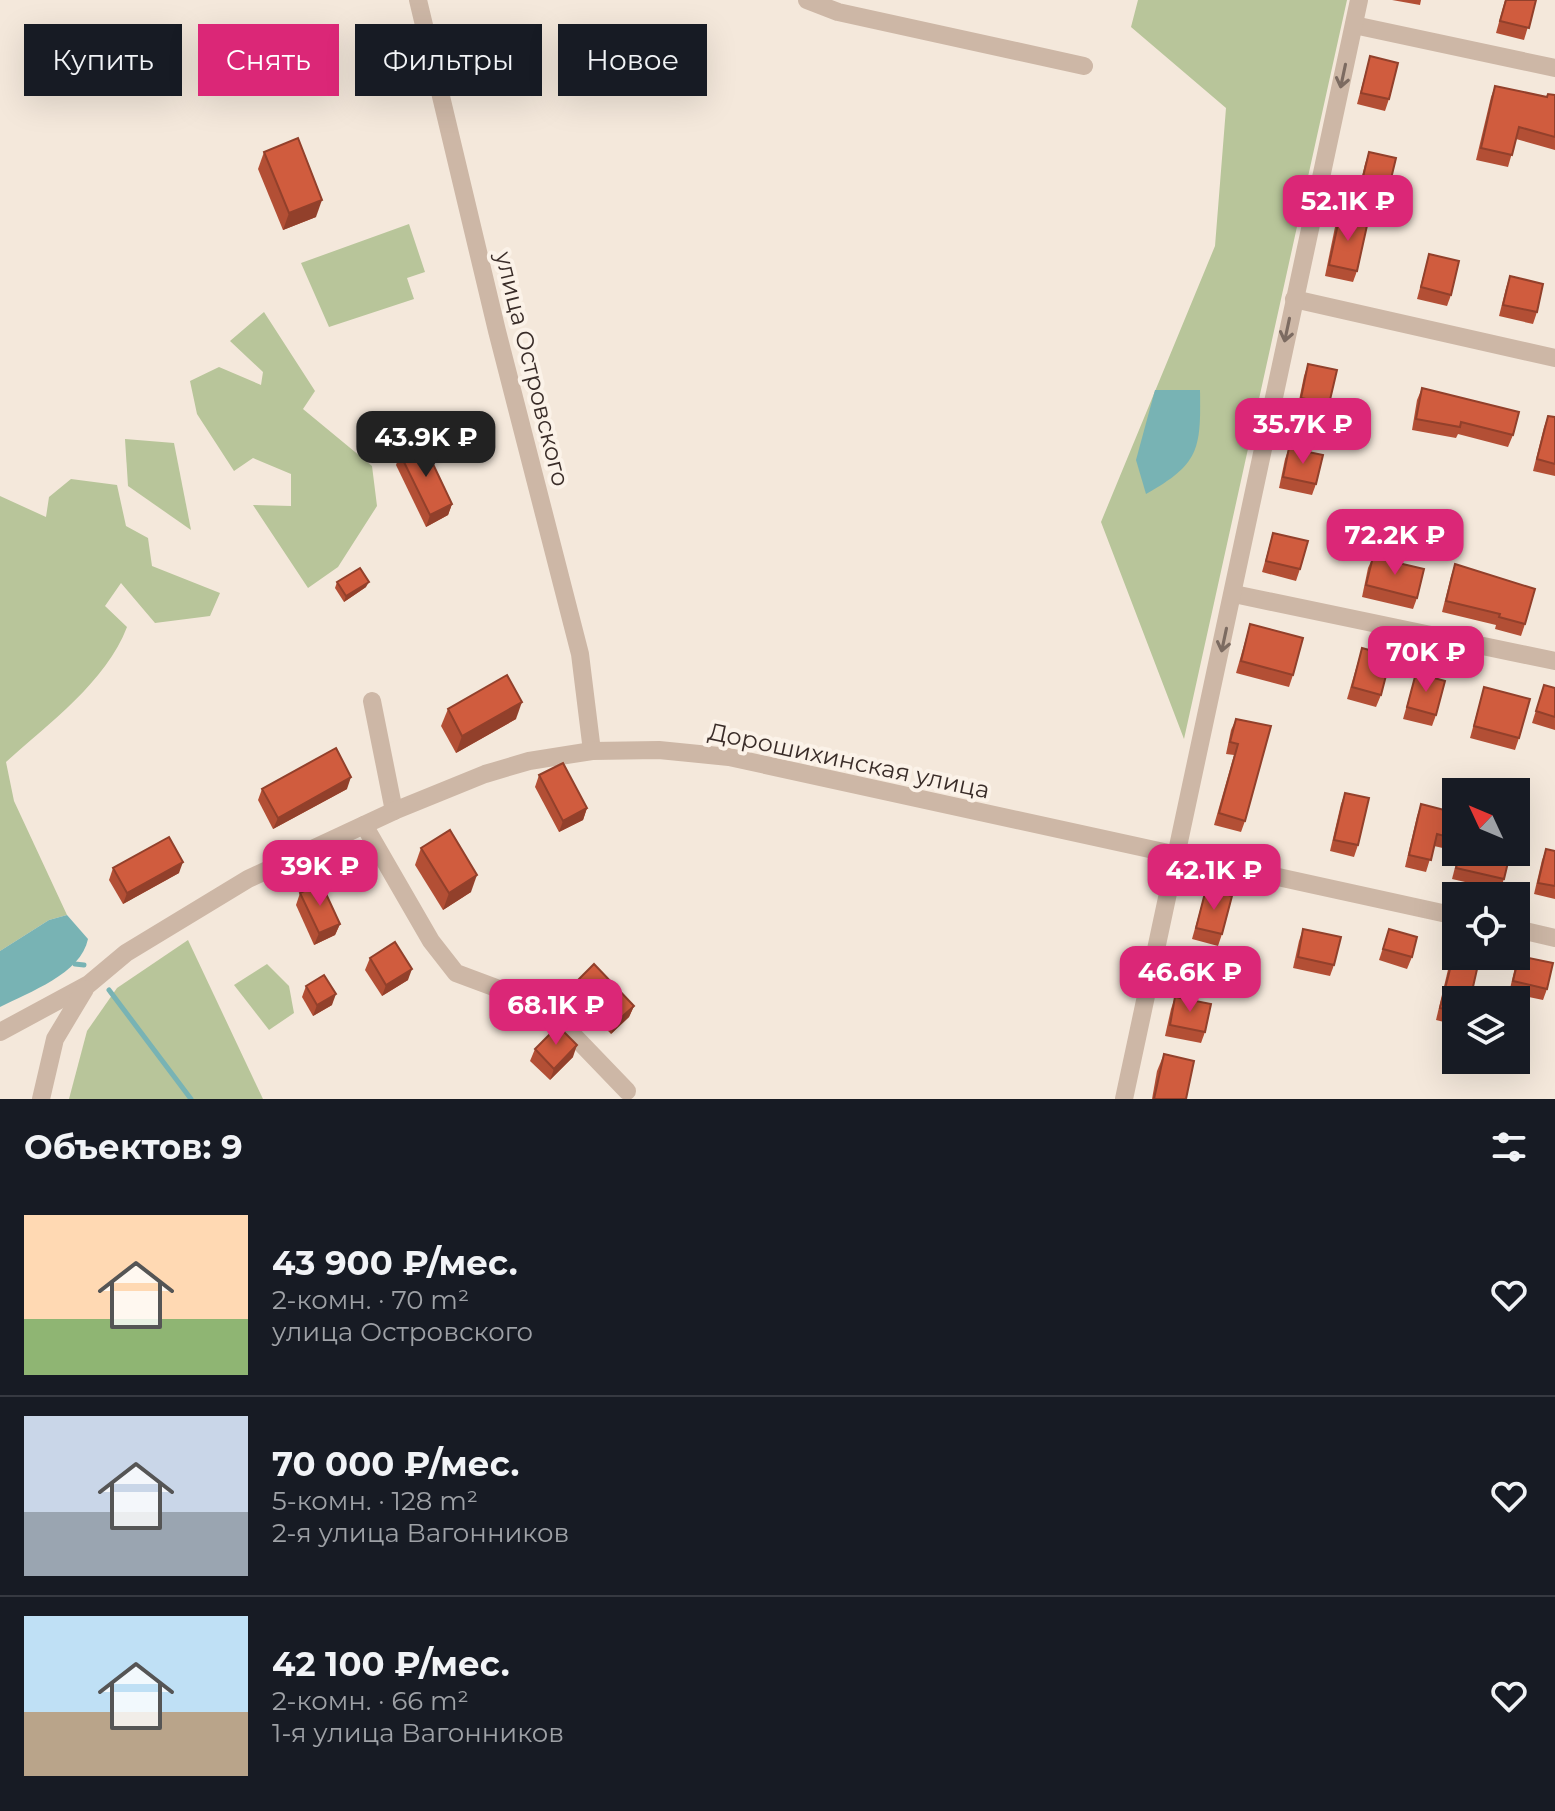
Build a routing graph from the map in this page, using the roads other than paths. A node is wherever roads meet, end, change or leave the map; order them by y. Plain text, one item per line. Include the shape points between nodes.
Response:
1 (807, 0) edge
2 (1359, 0) edge
3 (418, 1) edge
4 (1354, 25) junction
5 (1084, 66) dead end
6 (1555, 68) edge
7 (1294, 299) junction
8 (1555, 358) edge
9 (1234, 594) junction
10 (1555, 661) edge
11 (372, 701) dead end
12 (592, 751) junction
13 (394, 811) junction
14 (364, 825) junction
15 (1178, 856) junction
16 (1442, 913) edge
17 (1530, 932) edge
18 (1555, 938) edge
19 (89, 984) junction
20 (0, 1032) edge
21 (627, 1091) dead end
22 (41, 1099) edge
23 (1124, 1099) edge

1 - 5 street via 838,12
2 - 4 street
3 - 12 street, улица Островского via 580,654
4 - 6 street
4 -> 7 street
7 - 8 street
7 -> 9 street
9 - 10 street
9 -> 15 street
11 - 13 street
12 - 13 street, Дорошихинская улица via 499,769
12 - 15 street, Дорошихинская улица via 729,757
13 - 14 street, Дорошихинская улица
14 - 19 street, Дорошихинская улица via 248,879 126,953
14 - 21 street via 431,941 456,973 523,998 576,1038
15 - 16 street, Дорошихинская улица
15 - 23 street
17 - 18 street
19 - 20 street, Дорошихинская улица
19 - 22 street via 55,1039

